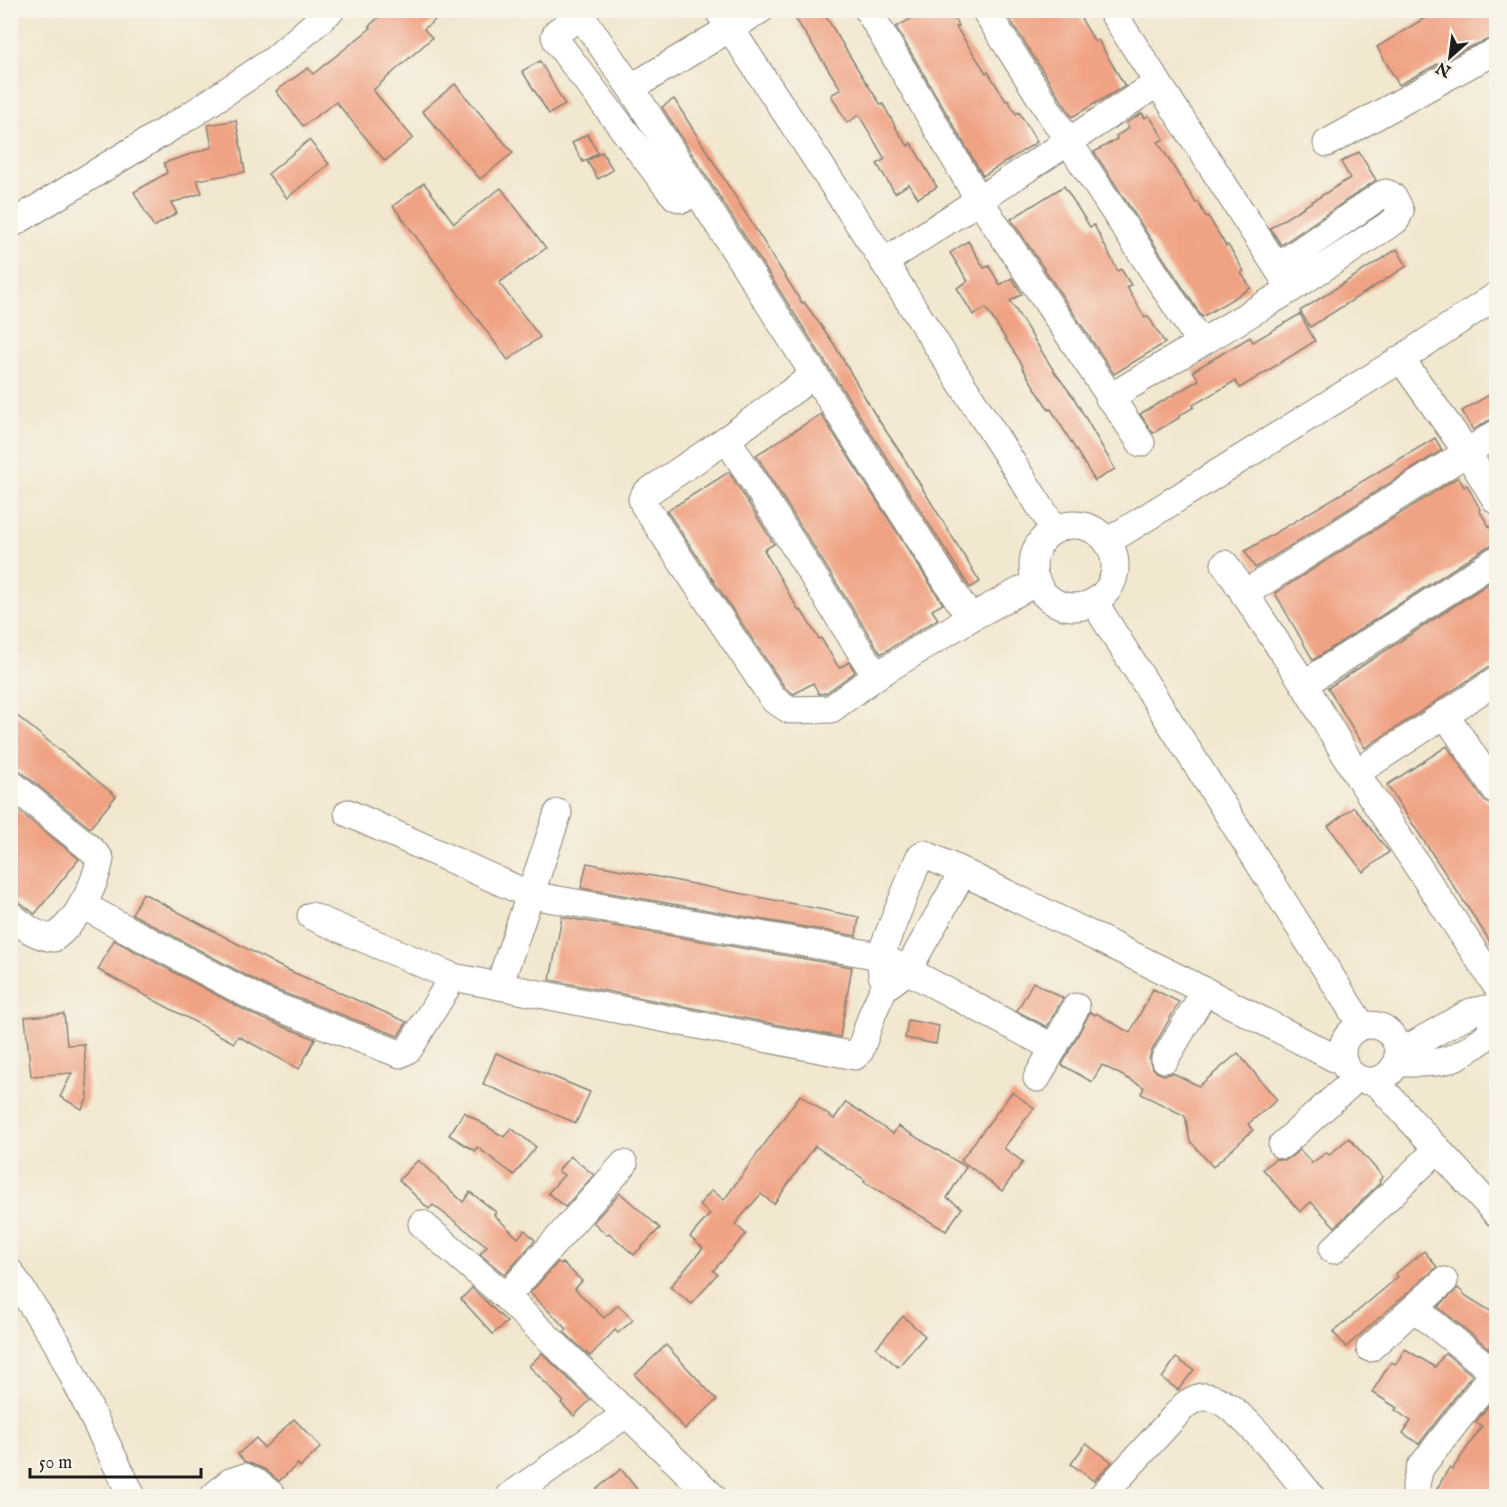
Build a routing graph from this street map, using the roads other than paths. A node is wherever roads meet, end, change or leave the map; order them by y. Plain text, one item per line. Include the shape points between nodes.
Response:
1 (331, 10) edge
2 (760, 10) edge
3 (985, 10) edge
4 (1111, 10) edge
5 (868, 11) edge
6 (579, 13) edge
7 (724, 20) edge
8 (1497, 52) edge
9 (1158, 83) junction
10 (631, 88) junction
11 (1068, 141) junction
12 (1327, 143) dead end
13 (695, 189) junction
14 (979, 200) junction
15 (10, 225) edge
16 (884, 262) junction
17 (1497, 296) edge
18 (1200, 342) junction
19 (1401, 358) junction
20 (814, 375) junction
21 (1109, 398) junction
22 (1497, 434) edge
23 (727, 439) junction
24 (1141, 443) dead end
25 (1467, 452) junction
26 (1497, 500) edge
27 (1055, 530) junction
28 (1107, 542) junction
29 (1497, 560) edge
30 (1225, 564) dead end
31 (1037, 582) junction
32 (1244, 594) junction
33 (1094, 602) junction
34 (970, 618) junction
35 (876, 676) junction
36 (1497, 681) edge
37 (1304, 684) junction
38 (1445, 714) junction
39 (1356, 772) junction
40 (1493, 773) edge
41 (10, 783) edge
42 (348, 813) dead end
43 (558, 813) dead end
44 (963, 872) junction
45 (530, 895) junction
46 (82, 905) junction
47 (10, 915) edge
48 (311, 915) dead end
49 (880, 956) junction
50 (907, 971) junction
51 (453, 977) junction
52 (1497, 985) edge
53 (499, 986) junction
54 (885, 988) junction
55 (1205, 990) junction
56 (1076, 1007) dead end
57 (1497, 1007) edge
58 (1497, 1021) edge
59 (1362, 1026) junction
60 (1054, 1048) junction
61 (1398, 1058) junction
62 (1165, 1059) dead end
63 (1359, 1074) junction
64 (1037, 1077) dead end
65 (1282, 1145) dead end
66 (1438, 1149) junction
67 (624, 1164) dead end
68 (1497, 1213) edge
69 (422, 1224) dead end
70 (1333, 1250) dead end
71 (10, 1272) edge
72 (1444, 1281) dead end
73 (506, 1297) junction
74 (1415, 1309) junction
75 (1370, 1348) dead end
76 (1495, 1373) edge
77 (626, 1414) junction
78 (132, 1497) edge
79 (214, 1497) edge
80 (273, 1497) edge
81 (510, 1497) edge
82 (712, 1497) edge
83 (1102, 1497) edge
84 (1311, 1497) edge
85 (1416, 1497) edge

1 - 15 street via 275,58 188,117
2 - 7 street
3 - 11 street
4 - 9 street
5 - 14 street
6 - 10 street
6 - 13 street via 557,32 557,42 672,193 683,199
7 - 10 street
7 - 16 street
8 - 12 street
9 - 11 street
9 - 18 street via 1284,278
10 - 13 street
11 - 14 street
11 - 18 street
13 - 20 street
14 - 16 street
14 - 21 street
16 - 27 street
17 - 19 street
18 - 21 street
19 - 25 street
19 - 28 street
20 - 23 street
20 - 34 street
21 - 24 street
22 - 25 street
23 - 35 street
23 - 35 street via 645,494 644,506 774,700 790,710 831,709
25 - 26 street
25 - 32 street
27 - 28 street via 1077,525 1099,533
27 - 31 street via 1038,546 1034,557
28 - 33 street via 1113,552 1114,575 1110,586
29 - 37 street
30 - 32 street
31 - 33 street via 1060,604 1083,606
31 - 34 street
32 - 37 street
33 - 59 street
34 - 35 street
36 - 38 street
37 - 39 street
38 - 39 street
38 - 40 street
39 - 52 street
41 - 46 street via 100,859
42 - 45 street
43 - 45 street
44 - 49 street via 930,856 919,858
44 - 50 street
44 - 55 street
45 - 49 street
45 - 53 street
46 - 47 street via 54,938 32,933
46 - 51 street via 261,1001 400,1054 409,1049
48 - 51 street
49 - 50 street
49 - 54 street
50 - 54 street
50 - 60 street
51 - 53 street
53 - 54 street via 855,1056
55 - 62 street
55 - 63 street
56 - 60 street
57 - 61 street via 1471,1012
58 - 61 street via 1490,1034 1457,1058 1427,1063
59 - 61 street via 1375,1026 1392,1035
59 - 63 street via 1349,1035 1342,1053
60 - 64 street
61 - 63 street via 1384,1077
63 - 65 street
63 - 66 street
66 - 68 street
66 - 70 street
67 - 73 street
69 - 73 street
71 - 78 street via 57,1343
72 - 74 street
73 - 77 street
74 - 75 street
74 - 76 street
76 - 85 street via 1420,1468
77 - 81 street
77 - 82 street
79 - 80 street via 230,1482 245,1477
83 - 84 street via 1185,1406 1194,1399 1208,1397 1245,1419

